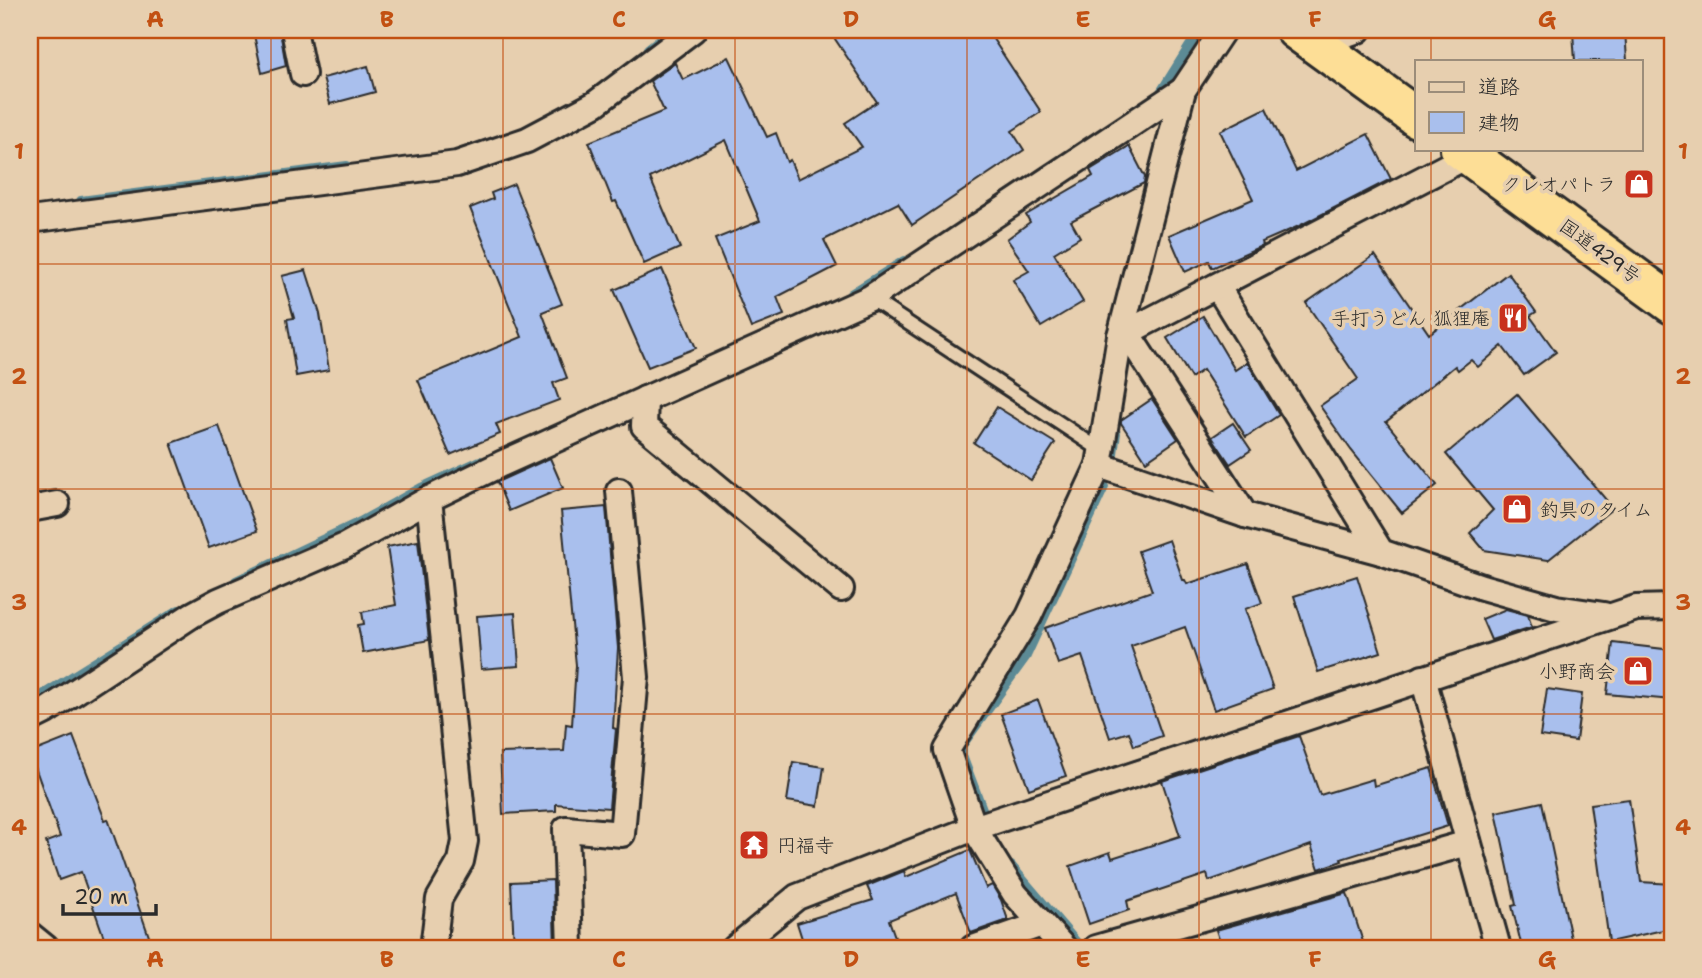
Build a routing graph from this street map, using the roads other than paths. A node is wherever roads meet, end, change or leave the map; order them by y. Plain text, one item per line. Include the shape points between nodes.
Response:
1 (294, 30) edge
2 (693, 30) edge
3 (1223, 30) edge
4 (1358, 30) edge
5 (1306, 37) edge
6 (303, 74) dead end
7 (1183, 90) junction
8 (1415, 117) edge
9 (1464, 152) edge
10 (30, 220) edge
11 (1217, 286) junction
12 (870, 298) junction
13 (1672, 304) edge
14 (1124, 335) junction
15 (645, 399) junction
16 (1100, 458) junction
17 (619, 491) dead end
18 (429, 499) junction
19 (57, 504) dead end
20 (30, 509) edge
21 (1245, 515) junction
22 (1381, 552) junction
23 (841, 589) dead end
24 (1672, 607) edge
25 (1611, 616) junction
26 (1423, 678) junction
27 (30, 719) edge
28 (983, 825) junction
29 (1468, 844) junction
30 (1042, 924) junction
31 (30, 934) edge
32 (46, 948) edge
33 (433, 948) edge
34 (570, 948) edge
35 (735, 948) edge
36 (973, 948) edge
37 (1064, 948) edge
38 (1096, 948) edge
39 (1498, 948) edge

1 - 6 street
2 - 10 street via 595,104 527,140 457,164
3 - 7 street
4 - 5 street
5 - 8 highway
7 - 12 street
7 - 14 street
9 - 11 street
9 - 13 highway, 国道429号
11 - 14 street
11 - 22 street
12 - 15 street
12 - 16 lane
14 - 16 street
14 - 21 street
15 - 18 street
15 - 23 street via 644,426
16 - 21 street
16 - 28 street via 1029,616 947,750
17 - 34 street via 636,677 622,834 566,829
18 - 27 street via 345,546 192,615
18 - 33 street via 465,841 461,861 439,899
19 - 20 street
21 - 22 street
22 - 25 street via 1556,608
24 - 25 street via 1636,608
25 - 26 street
26 - 28 street
26 - 29 street
28 - 30 street via 1015,894
28 - 35 street via 797,897
29 - 38 street
29 - 39 street
30 - 36 street
30 - 37 street
31 - 32 street

